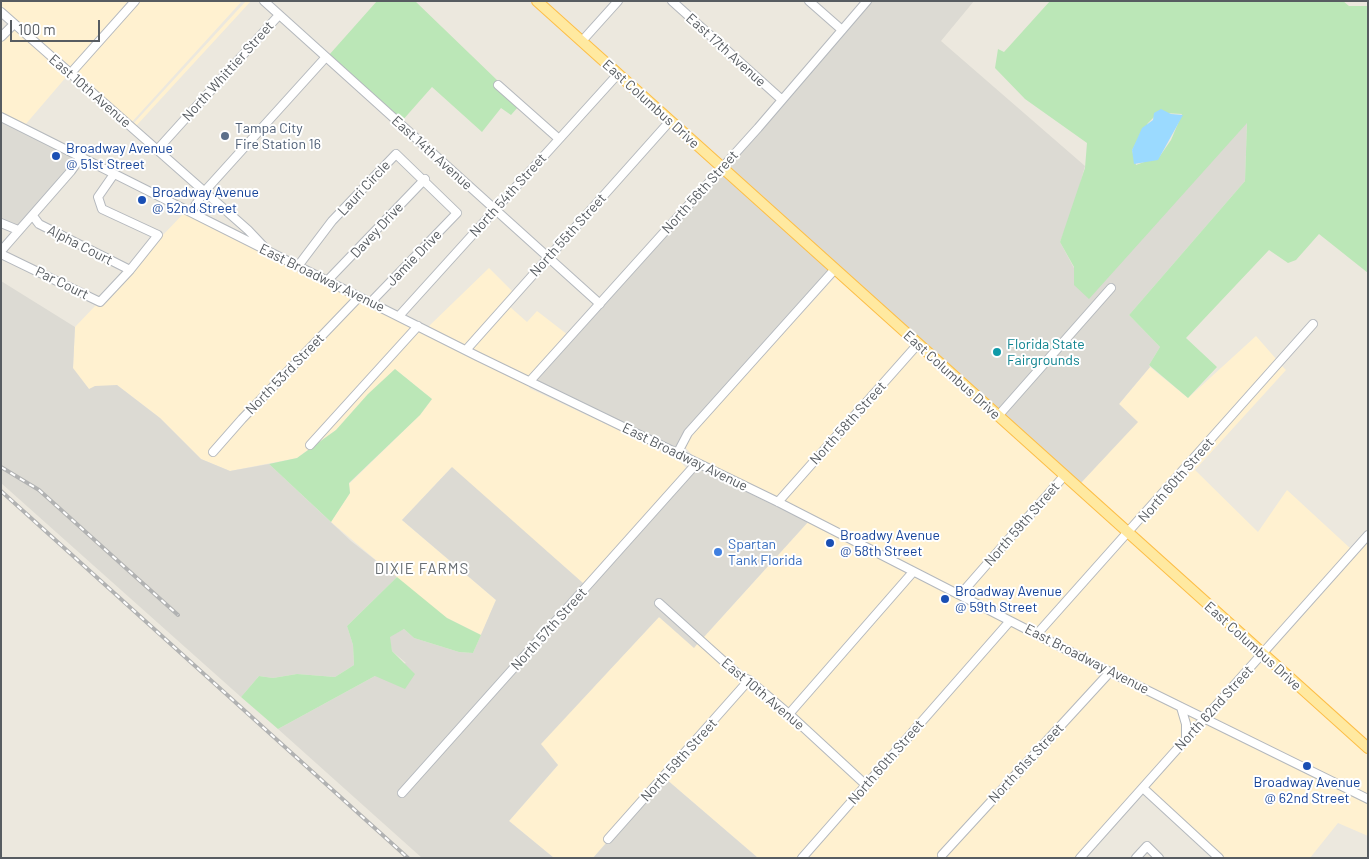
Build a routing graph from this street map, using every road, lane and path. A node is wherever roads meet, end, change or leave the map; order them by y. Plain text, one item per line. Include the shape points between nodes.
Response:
1 (135, 1) edge
2 (264, 1) edge
3 (537, 1) edge
4 (618, 1) edge
5 (672, 1) edge
6 (809, 1) edge
7 (867, 1) edge
8 (1, 12) edge
9 (279, 15) junction
10 (14, 24) junction
11 (842, 30) junction
12 (1, 37) edge
13 (582, 41) junction
14 (326, 57) junction
15 (70, 74) junction
16 (618, 74) junction
17 (498, 85) dead end
18 (781, 99) junction
19 (1, 117) edge
20 (670, 121) junction
21 (558, 139) junction
22 (157, 150) junction
23 (81, 157) junction
24 (722, 168) junction
25 (114, 174) junction
26 (425, 179) junction
27 (204, 192) junction
28 (495, 210) junction
29 (191, 212) junction
30 (457, 212) joint
31 (32, 216) junction
32 (1, 223) edge
33 (18, 230) junction
34 (267, 251) junction
35 (1, 253) edge
36 (548, 258) junction
37 (298, 266) junction
38 (835, 269) junction
39 (130, 270) junction
40 (328, 280) junction
41 (1111, 288) dead end
42 (359, 297) junction
43 (371, 302) junction
44 (600, 304) junction
45 (400, 316) junction
46 (1313, 324) dead end
47 (418, 326) junction
48 (918, 344) junction
49 (466, 350) junction
50 (530, 381) junction
51 (998, 416) junction
52 (310, 445) dead end
53 (213, 452) dead end
54 (677, 454) junction
55 (696, 464) junction
56 (1064, 476) junction
57 (778, 502) junction
58 (1128, 534) junction
59 (1368, 535) edge
60 (913, 572) junction
61 (960, 595) junction
62 (659, 603) dead end
63 (1010, 621) junction
64 (1037, 634) junction
65 (1262, 654) junction
66 (1110, 672) junction
67 (749, 680) junction
68 (1181, 707) junction
69 (789, 714) junction
70 (1204, 718) junction
71 (1186, 738) junction
72 (1368, 748) edge
73 (866, 785) junction
74 (1143, 788) junction
75 (402, 793) dead end
76 (1368, 799) edge
77 (608, 839) dead end
78 (942, 855) dead end
79 (802, 858) edge
80 (1080, 858) edge
81 (1136, 858) edge
82 (1160, 858) edge
83 (1219, 858) edge

1 - 15 street
2 - 9 street, East 14th Avenue
3 - 13 main road, East Columbus Drive
4 - 13 street
5 - 18 street, East 17th Avenue
6 - 11 street
7 - 11 street, North 56th Street
8 - 10 street, East 10th Avenue
9 - 14 street, East 14th Avenue
9 - 22 street, North Whittier Street
10 - 12 street
10 - 15 street, East 10th Avenue
11 - 18 street, North 56th Street
13 - 16 main road, East Columbus Drive
14 - 27 street
14 - 28 street, East 14th Avenue
15 - 22 street, East 10th Avenue
16 - 20 main road, East Columbus Drive
16 - 21 street, North 54th Street
17 - 21 street
18 - 24 street, North 56th Street
19 - 23 street, East Broadway Avenue
20 - 24 main road, East Columbus Drive
20 - 36 street, North 55th Street
21 - 28 street, North 54th Street
22 - 27 street, East 10th Avenue
23 - 25 street, East Broadway Avenue
23 - 31 street
24 - 38 main road, East Columbus Drive
24 - 44 street, North 56th Street
25 - 29 street, East Broadway Avenue
25 - 39 street, Par Court via 101,191 99,204 102,209 158,235
26 - 30 street, Lauri Circle
26 - 37 street, Lauri Circle via 396,154 332,222
26 - 40 street, Davey Drive
27 - 29 street
27 - 34 street, East 10th Avenue
28 - 36 street, East 14th Avenue
28 - 45 street, North 54th Street
29 - 34 street, East Broadway Avenue
30 - 43 street, Jamie Drive
31 - 33 street
31 - 39 street, Alpha Court via 39,224
32 - 33 street
33 - 35 street
34 - 37 street, East Broadway Avenue
35 - 39 street, Par Court via 100,302
36 - 44 street, East 14th Avenue
36 - 49 street, North 55th Street
37 - 40 street, East Broadway Avenue
38 - 48 main road, East Columbus Drive
38 - 54 street via 688,433
40 - 42 street, East Broadway Avenue
41 - 51 street
42 - 43 street, East Broadway Avenue
42 - 53 street, North 53rd Street
43 - 45 street, East Broadway Avenue
44 - 50 street, North 56th Street
45 - 47 street, East Broadway Avenue
46 - 58 street, North 60th Street
47 - 49 street, East Broadway Avenue
47 - 52 street
48 - 51 main road, East Columbus Drive
48 - 57 street, North 58th Street
49 - 50 street, East Broadway Avenue
50 - 54 street, East Broadway Avenue
51 - 56 main road, East Columbus Drive
54 - 55 street, East Broadway Avenue
55 - 57 street, East Broadway Avenue
55 - 75 street, North 57th Street
56 - 58 main road, East Columbus Drive
56 - 61 street, North 59th Street
57 - 60 street, East Broadway Avenue
58 - 64 street, North 60th Street
58 - 65 main road, East Columbus Drive
59 - 65 street, North 62nd Street
60 - 61 street, East Broadway Avenue
60 - 69 street
61 - 63 street, East Broadway Avenue
62 - 67 street, East 10th Avenue via 740,676
63 - 64 street, East Broadway Avenue
63 - 73 street, North 60th Street
64 - 66 street, East Broadway Avenue
65 - 70 street, North 62nd Street
65 - 72 main road, East Columbus Drive
66 - 68 street, East Broadway Avenue
66 - 78 street, North 61st Street
67 - 69 street, East 10th Avenue
67 - 77 street, North 59th Street
68 - 70 street, East Broadway Avenue
68 - 71 street
69 - 73 street, East 10th Avenue
70 - 71 street, North 62nd Street
70 - 76 street, East Broadway Avenue
71 - 74 street, North 62nd Street
73 - 79 street, North 60th Street
74 - 80 street, North 62nd Street
74 - 83 street
81 - 82 street via 1147,846

